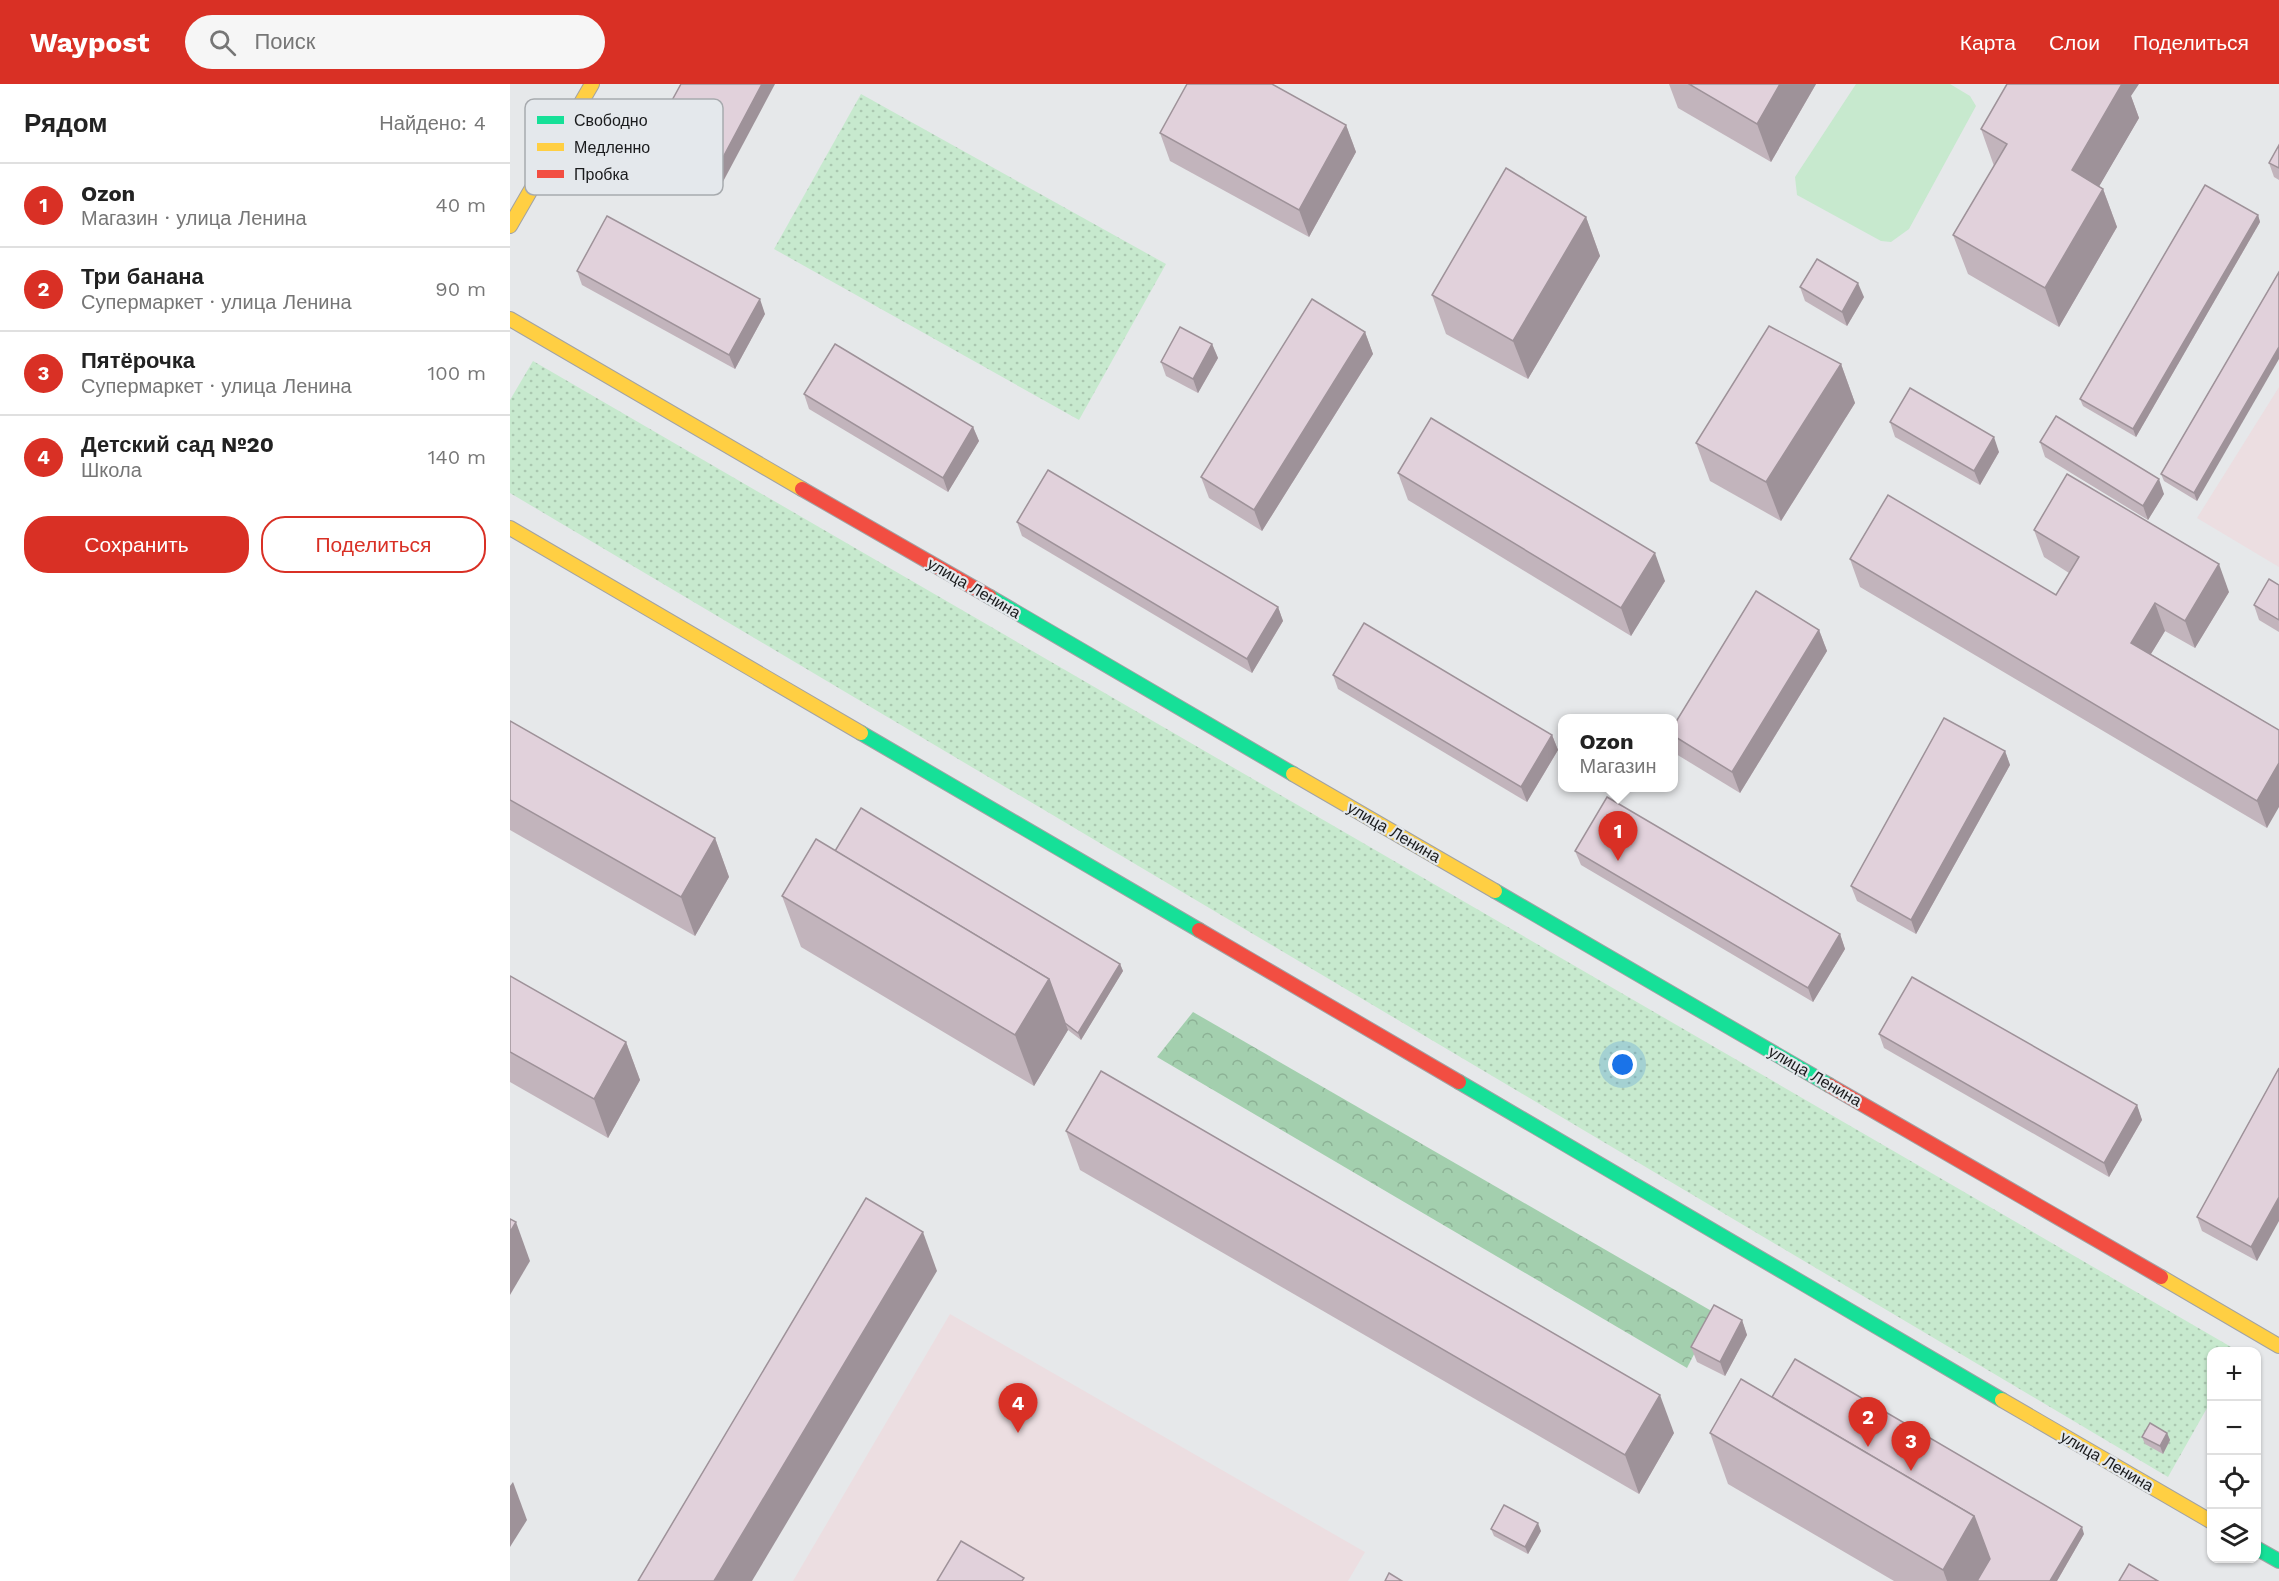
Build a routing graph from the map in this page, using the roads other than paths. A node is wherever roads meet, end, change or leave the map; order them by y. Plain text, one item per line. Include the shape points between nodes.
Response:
1 (592, 84) edge
2 (583, 99) edge
3 (528, 195) edge
4 (510, 226) edge
5 (510, 319) edge
6 (510, 528) edge
7 (2279, 1346) edge
8 (2207, 1520) edge
9 (2261, 1551) edge
10 (2279, 1561) edge

1 - 2 main road
3 - 4 main road
5 - 7 main road, улица Ленина
6 - 8 main road, улица Ленина
9 - 10 main road

